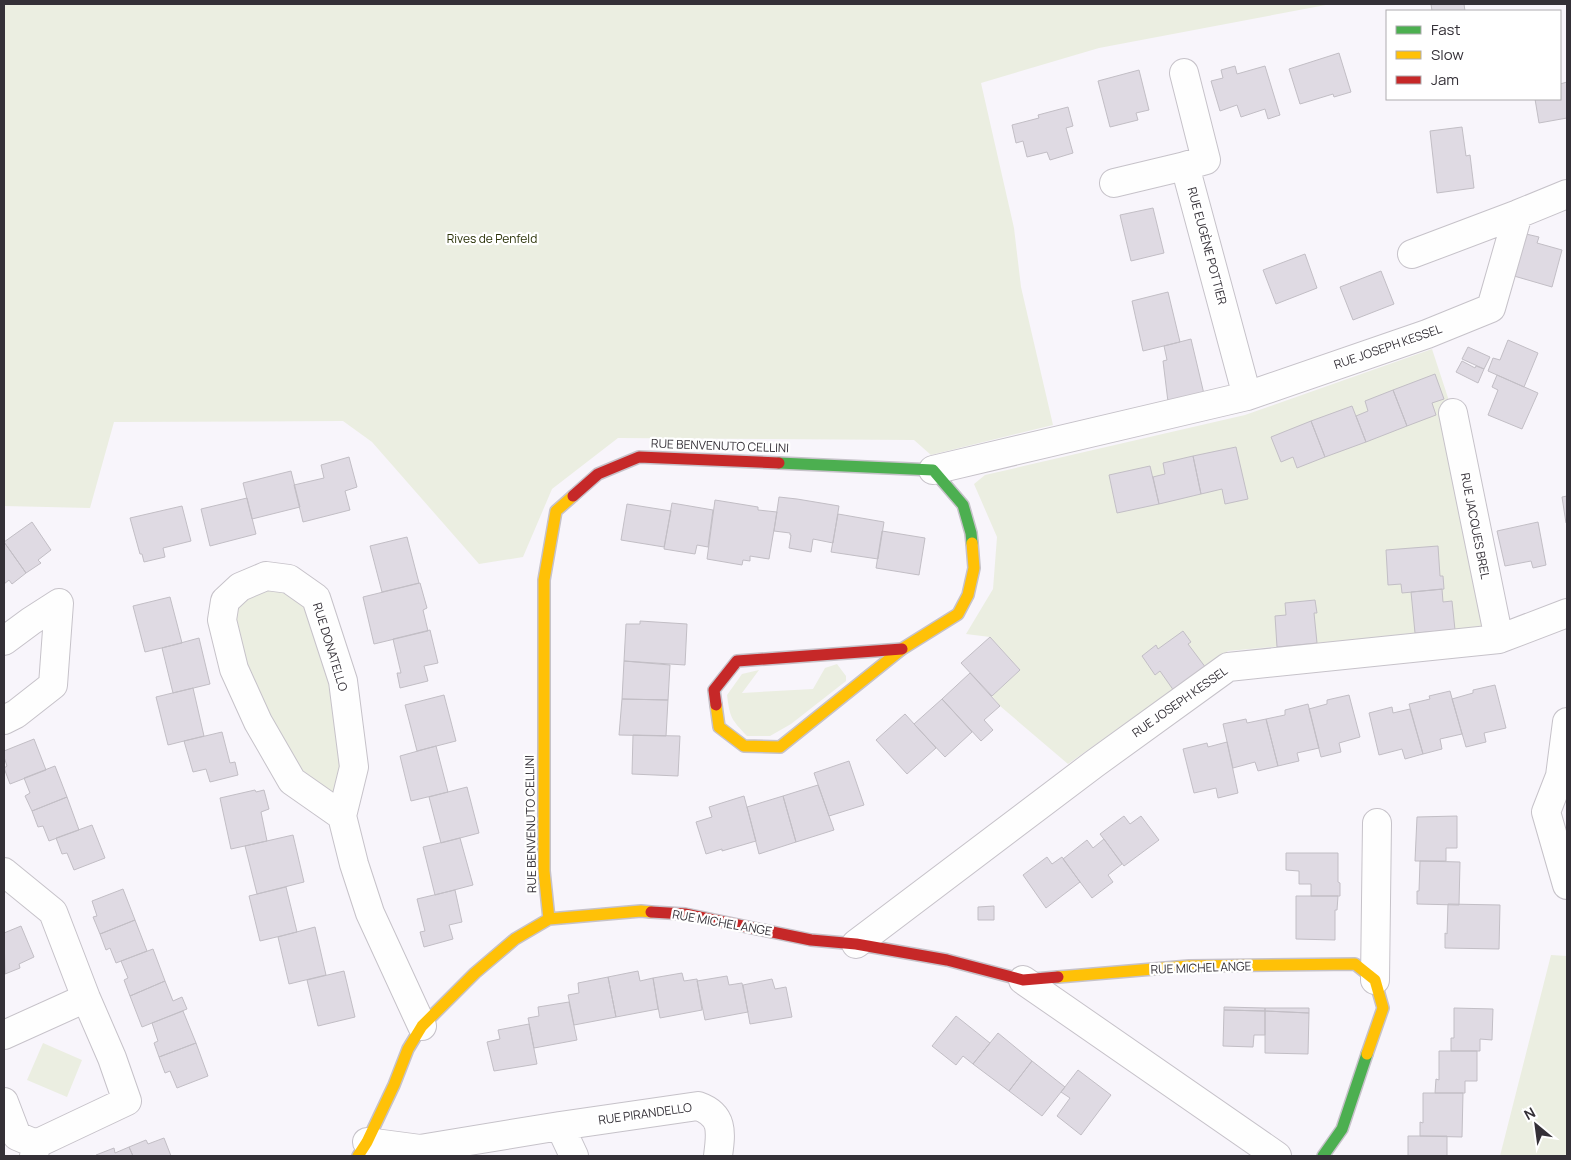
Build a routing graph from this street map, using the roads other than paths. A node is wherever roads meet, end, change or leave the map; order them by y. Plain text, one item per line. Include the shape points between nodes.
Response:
1 (1184, 73) dead end
2 (1185, 166) junction
3 (1114, 183) dead end
4 (1567, 194) edge
5 (1518, 214) junction
6 (1412, 254) dead end
7 (1247, 396) junction
8 (1453, 413) dead end
9 (933, 470) junction
10 (1567, 613) edge
11 (1499, 639) junction
12 (4, 641) edge
13 (902, 649) junction
14 (4, 720) edge
15 (1567, 722) edge
16 (342, 816) junction
17 (1378, 823) dead end
18 (4, 872) edge
19 (1567, 885) edge
20 (548, 919) junction
21 (856, 944) junction
22 (1023, 980) junction
23 (1375, 980) junction
24 (86, 998) junction
25 (422, 1026) junction
26 (4, 1035) edge
27 (4, 1102) edge
28 (560, 1126) junction
29 (363, 1149) edge
30 (35, 1150) edge
31 (574, 1156) edge
32 (718, 1156) edge
33 (1277, 1156) edge
34 (1323, 1156) edge

1 - 2 street via 1206,160
2 - 3 street
2 - 7 street, RUE EUGÈNE POTTIER
4 - 5 street
5 - 6 street
5 - 7 street, RUE JOSEPH KESSEL via 1491,308 1427,334
7 - 9 street, RUE JOSEPH KESSEL
8 - 11 street, RUE JACQUES BREL
9 - 13 street via 963,505 971,533 974,568 968,595 958,614
9 - 20 street, RUE BENVENUTO CELLINI via 639,457 598,474 556,511 544,580 544,871
10 - 11 street, RUE JOSEPH KESSEL
11 - 21 street, RUE JOSEPH KESSEL via 1228,666
12 - 14 street via 59,603 53,685
13 - 13 street via 780,748 744,746 719,727 714,690 737,661
15 - 19 street via 1560,776 1546,812
16 - 16 street, RUE DONATELLO via 354,767 343,681 316,598 289,578 266,576 240,587 225,601 222,620 234,669 258,722 292,781
16 - 25 street, RUE DONATELLO via 370,913
17 - 23 street
18 - 24 street via 52,912
20 - 21 street, RUE MICHEL ANGE via 641,911 685,914 811,940
20 - 25 street, RUE MICHEL ANGE via 515,939
21 - 22 street, RUE MICHEL ANGE via 947,960
22 - 23 street, RUE MICHEL ANGE via 1189,966 1355,964
22 - 33 street, RUE MICHEL ANGE
23 - 34 street via 1383,1008 1342,1129
24 - 26 street
24 - 30 street via 127,1101
25 - 29 street, RUE MICHEL ANGE
27 - 30 street via 17,1136
28 - 29 street, RUE PIRANDELLO via 420,1149
28 - 31 street
28 - 32 street, RUE PIRANDELLO via 698,1106 709,1110 721,1129

